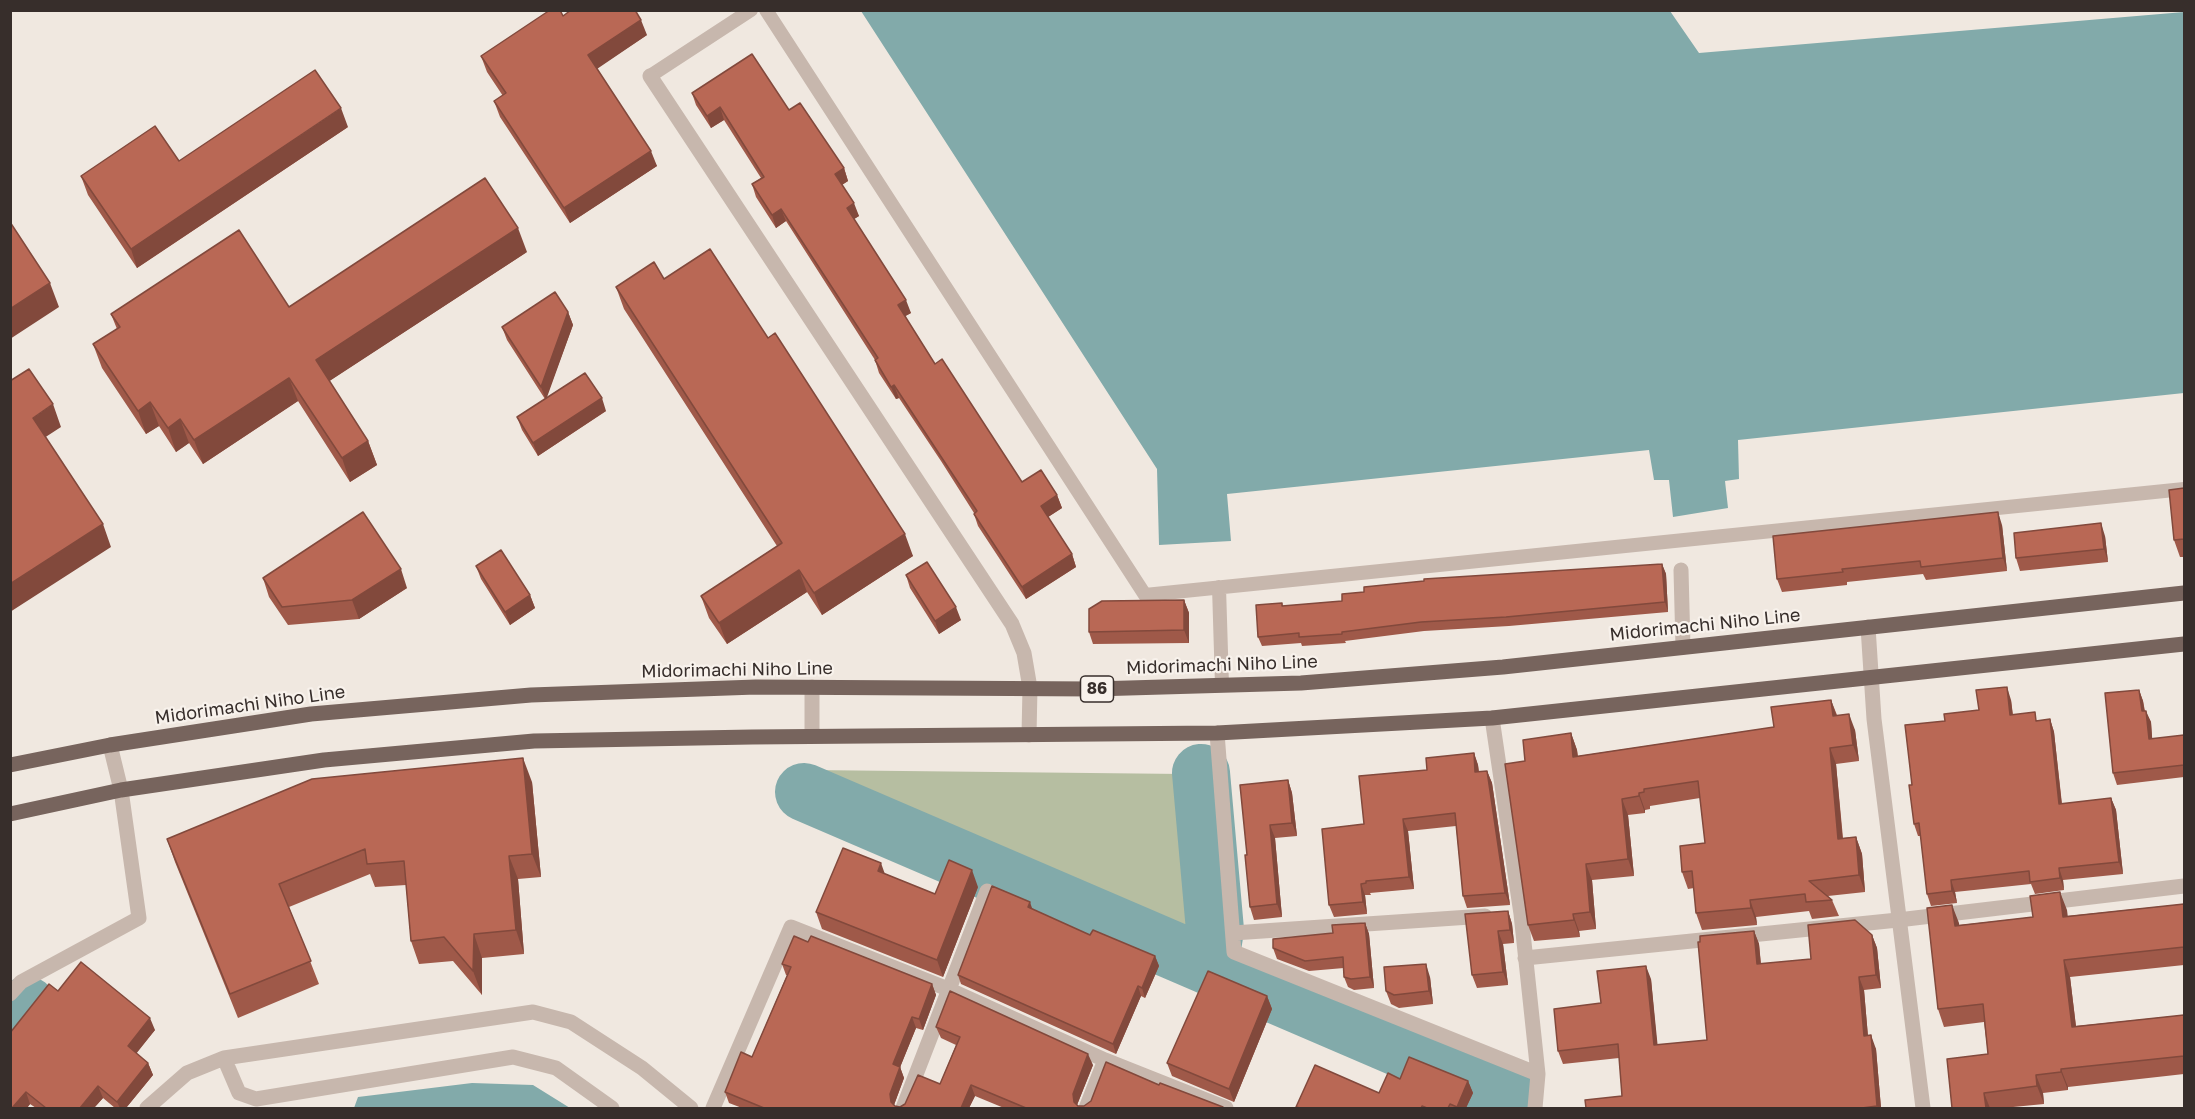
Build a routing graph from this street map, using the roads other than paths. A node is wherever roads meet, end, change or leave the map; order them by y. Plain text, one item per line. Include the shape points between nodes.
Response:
1 (751, 10) edge
2 (766, 10) edge
3 (650, 76) joint
4 (2184, 489) edge
5 (1681, 570) dead end
6 (1218, 587) junction
7 (2184, 593) edge
8 (1868, 627) junction
9 (2184, 644) edge
10 (1683, 647) junction
11 (1872, 677) junction
12 (1222, 685) junction
13 (812, 687) junction
14 (1030, 688) junction
15 (1492, 718) junction
16 (1217, 733) junction
17 (1029, 735) junction
18 (812, 736) junction
19 (111, 745) junction
20 (10, 765) edge
21 (121, 790) junction
22 (10, 814) edge
23 (2184, 886) edge
24 (987, 891) edge
25 (1509, 915) junction
26 (1898, 920) junction
27 (1233, 933) junction
28 (1525, 958) junction
29 (948, 989) junction
30 (10, 994) edge
31 (224, 1058) junction
32 (1105, 1060) junction
33 (1538, 1074) junction
34 (147, 1108) edge
35 (612, 1108) edge
36 (691, 1108) edge
37 (713, 1108) edge
38 (903, 1108) edge
39 (1086, 1108) edge
40 (1226, 1108) edge
41 (1535, 1108) edge
42 (1923, 1108) edge

1 - 3 lane
2 - 6 lane via 1145,595
3 - 14 street via 1012,624 1024,653
4 - 6 lane
5 - 10 street
6 - 12 lane
7 - 8 main road, Midorimachi Niho Line / 86
8 - 10 main road, Midorimachi Niho Line / 86
8 - 11 street
9 - 11 main road
10 - 12 main road, Midorimachi Niho Line / 86 via 1503,667
11 - 15 main road
11 - 26 street
12 - 14 main road, Midorimachi Niho Line / 86
13 - 14 main road, Midorimachi Niho Line / 86
13 - 18 street
13 - 19 main road, Midorimachi Niho Line / 86 via 531,695 311,714
14 - 17 street
15 - 16 main road
15 - 25 street
16 - 17 main road
16 - 27 street
17 - 18 main road
18 - 21 main road via 534,741 324,760
19 - 20 main road, Midorimachi Niho Line / 86
19 - 21 street
21 - 22 main road
21 - 30 street via 139,918 21,982
23 - 26 street
24 - 29 street
25 - 27 street
25 - 28 street
26 - 28 street
26 - 42 street
27 - 33 street via 1234,952
28 - 33 street
29 - 32 street
29 - 37 street via 791,927
29 - 38 street
31 - 34 street via 187,1074
31 - 35 street via 239,1093 256,1099 513,1057 556,1068
31 - 36 street via 533,1012 571,1022 642,1068
32 - 39 street
32 - 40 street
33 - 41 street

